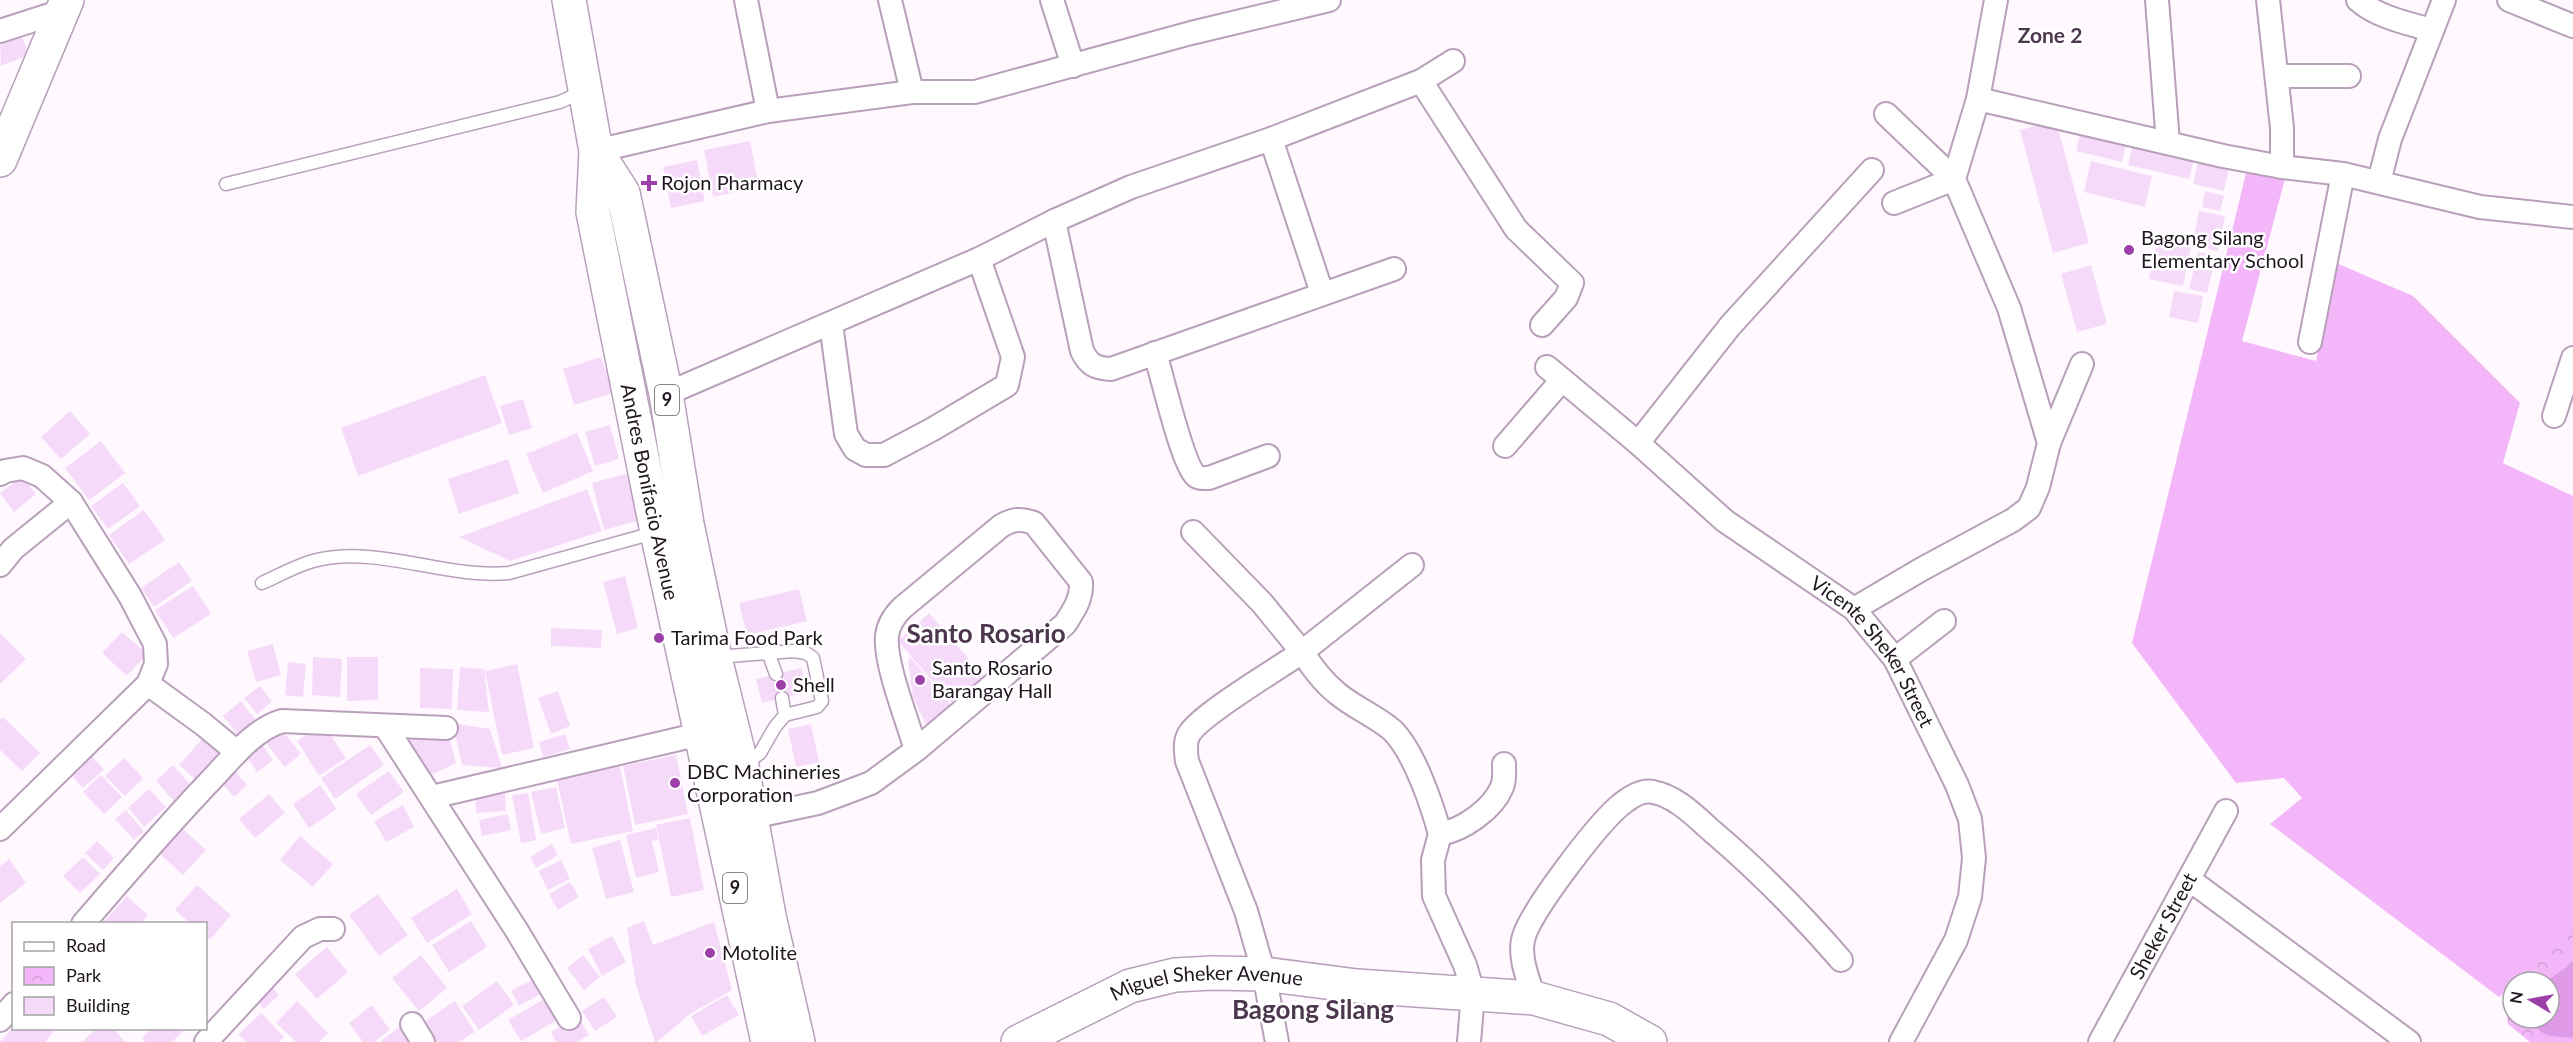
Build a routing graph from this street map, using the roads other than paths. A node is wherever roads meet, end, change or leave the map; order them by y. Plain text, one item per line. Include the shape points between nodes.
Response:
1 (568, 0) edge
2 (747, 0) edge
3 (890, 0) edge
4 (1052, 0) edge
5 (1329, 0) edge
6 (1996, 0) edge
7 (2157, 0) edge
8 (2268, 0) edge
9 (2358, 0) edge
10 (2444, 0) edge
11 (2509, 0) edge
12 (64, 5) edge
13 (2573, 26) edge
14 (2431, 30) junction
15 (0, 31) edge
16 (1453, 61) dead end
17 (1073, 66) junction
18 (2277, 76) junction
19 (2349, 76) dead end
20 (1421, 81) junction
21 (585, 91) junction
22 (912, 92) junction
23 (1978, 99) junction
24 (768, 111) junction
25 (1886, 114) dead end
26 (1271, 139) junction
27 (2168, 143) junction
28 (596, 151) junction
29 (0, 160) edge
30 (2283, 167) junction
31 (1872, 170) dead end
32 (2343, 174) junction
33 (1954, 179) junction
34 (2379, 182) junction
35 (225, 184) dead end
36 (1894, 203) dead end
37 (2573, 217) edge
38 (1053, 221) junction
39 (979, 259) junction
40 (1394, 269) dead end
41 (1322, 293) junction
42 (831, 324) junction
43 (1542, 326) dead end
44 (2310, 342) dead end
45 (1155, 353) junction
46 (2573, 358) edge
47 (2082, 364) dead end
48 (666, 394) junction
49 (2554, 416) dead end
50 (1638, 442) junction
51 (2049, 443) junction
52 (1505, 446) dead end
53 (1268, 456) dead end
54 (0, 474) edge
55 (71, 502) junction
56 (672, 528) junction
57 (1193, 532) dead end
58 (0, 565) edge
59 (1412, 565) dead end
60 (262, 583) dead end
61 (1854, 609) junction
62 (1944, 621) dead end
63 (768, 652) junction
64 (1302, 652) junction
65 (715, 657) junction
66 (1895, 659) junction
67 (776, 674) dead end
68 (148, 684) junction
69 (782, 698) dead end
70 (785, 715) junction
71 (385, 726) junction
72 (446, 728) dead end
73 (717, 730) junction
74 (916, 750) junction
75 (237, 752) junction
76 (1504, 764) dead end
77 (742, 767) junction
78 (432, 797) junction
79 (2226, 812) dead end
80 (752, 817) junction
81 (0, 829) edge
82 (1440, 834) junction
83 (2190, 880) junction
84 (85, 922) edge
85 (333, 928) dead end
86 (1841, 960) dead end
87 (1264, 974) junction
88 (1473, 993) junction
89 (1534, 998) junction
90 (12, 1006) edge
91 (569, 1018) dead end
92 (0, 1020) edge
93 (1038, 1037) edge
94 (206, 1042) edge
95 (768, 1042) edge
96 (798, 1042) edge
97 (1277, 1042) edge
98 (1470, 1042) edge
99 (1650, 1042) edge
100 (1901, 1042) edge
101 (2100, 1042) edge
102 (2409, 1042) edge

1 - 21 main road, Andres Bonifacio Avenue / 9
2 - 24 street
3 - 22 street
4 - 17 street
5 - 17 street
6 - 23 street
7 - 27 street
8 - 18 street
9 - 14 street via 2385,16
10 - 14 street
11 - 13 street
12 - 15 street
12 - 29 main road
14 - 34 street via 2390,139
16 - 20 street
17 - 22 street via 975,92
18 - 19 street
18 - 30 street
20 - 26 street
20 - 43 street via 1516,229 1572,283 1566,298
21 - 28 main road, Andres Bonifacio Avenue / 9
21 - 35 lane via 560,102
22 - 24 street
23 - 27 street
23 - 33 street
24 - 28 street
25 - 33 street
26 - 38 street via 1131,187
26 - 41 street
27 - 30 street
28 - 48 main road, Andres Bonifacio Avenue / 9 via 623,193
28 - 56 main road, Andres Bonifacio Avenue / 9 via 593,212
30 - 32 street
31 - 50 street via 1730,326
32 - 34 street
32 - 44 street
33 - 36 street
33 - 51 street via 2009,308
34 - 37 street via 2480,207
38 - 39 street
38 - 45 street via 1088,363 1111,369
39 - 42 street
39 - 42 street via 1013,357 1007,385 884,455 866,455 855,449 846,434
40 - 41 street
41 - 45 street
42 - 48 street
45 - 53 street via 1184,453 1195,475 1209,478
46 - 49 street
47 - 51 street
48 - 56 main road, Andres Bonifacio Avenue / 9
50 - 52 street, Vicente Sheker Street via 1554,374
50 - 61 street, Vicente Sheker Street via 1725,520
51 - 61 street via 2029,508
54 - 55 street via 23,468 42,476
55 - 58 street via 13,549
55 - 68 street via 155,644 156,664
56 - 60 lane via 509,573 486,575 376,557 343,556 312,561
56 - 65 main road, Andres Bonifacio Avenue / 9
56 - 73 main road, Andres Bonifacio Avenue / 9
57 - 64 street via 1262,603
59 - 64 street
61 - 66 street, Vicente Sheker Street
62 - 66 street
63 - 65 lane
63 - 67 lane
63 - 70 lane via 794,651 813,658 822,701 817,708
64 - 82 street via 1320,678 1402,742 1434,810
64 - 87 street via 1204,718 1189,734 1185,747 1187,762 1246,911
65 - 73 main road, Andres Bonifacio Avenue / 9
66 - 100 street, Vicente Sheker Street via 1957,784 1970,819 1974,858 1970,897 1956,940
68 - 75 street
68 - 81 street
69 - 70 lane
70 - 77 lane via 760,753
71 - 72 street
71 - 75 street via 282,721 267,726
71 - 78 street
73 - 77 main road, Andres Bonifacio Avenue / 9
73 - 78 street
73 - 95 main road, Andres Bonifacio Avenue / 9
74 - 74 street via 1065,624 1077,606 1081,582 1034,523 1012,520 1001,526 892,619 887,652
74 - 80 street via 871,783 818,803
75 - 84 street
76 - 82 street via 1501,789 1491,804 1454,832
77 - 80 main road, Andres Bonifacio Avenue / 9
78 - 91 street
79 - 83 street, Sheker Street
80 - 96 main road, Andres Bonifacio Avenue / 9 via 769,916
82 - 88 street via 1433,861 1434,896 1465,965
83 - 101 street, Sheker Street
83 - 102 street
85 - 94 street via 303,937
86 - 89 street via 1758,870 1689,812 1651,791 1636,794 1617,808 1531,919 1522,941
87 - 88 main road, Miguel Sheker Avenue via 1357,986
87 - 93 main road, Miguel Sheker Avenue via 1175,975 1130,986
87 - 97 street
88 - 89 main road, Miguel Sheker Avenue
88 - 98 street
89 - 99 main road, Miguel Sheker Avenue via 1609,1019
90 - 92 street

